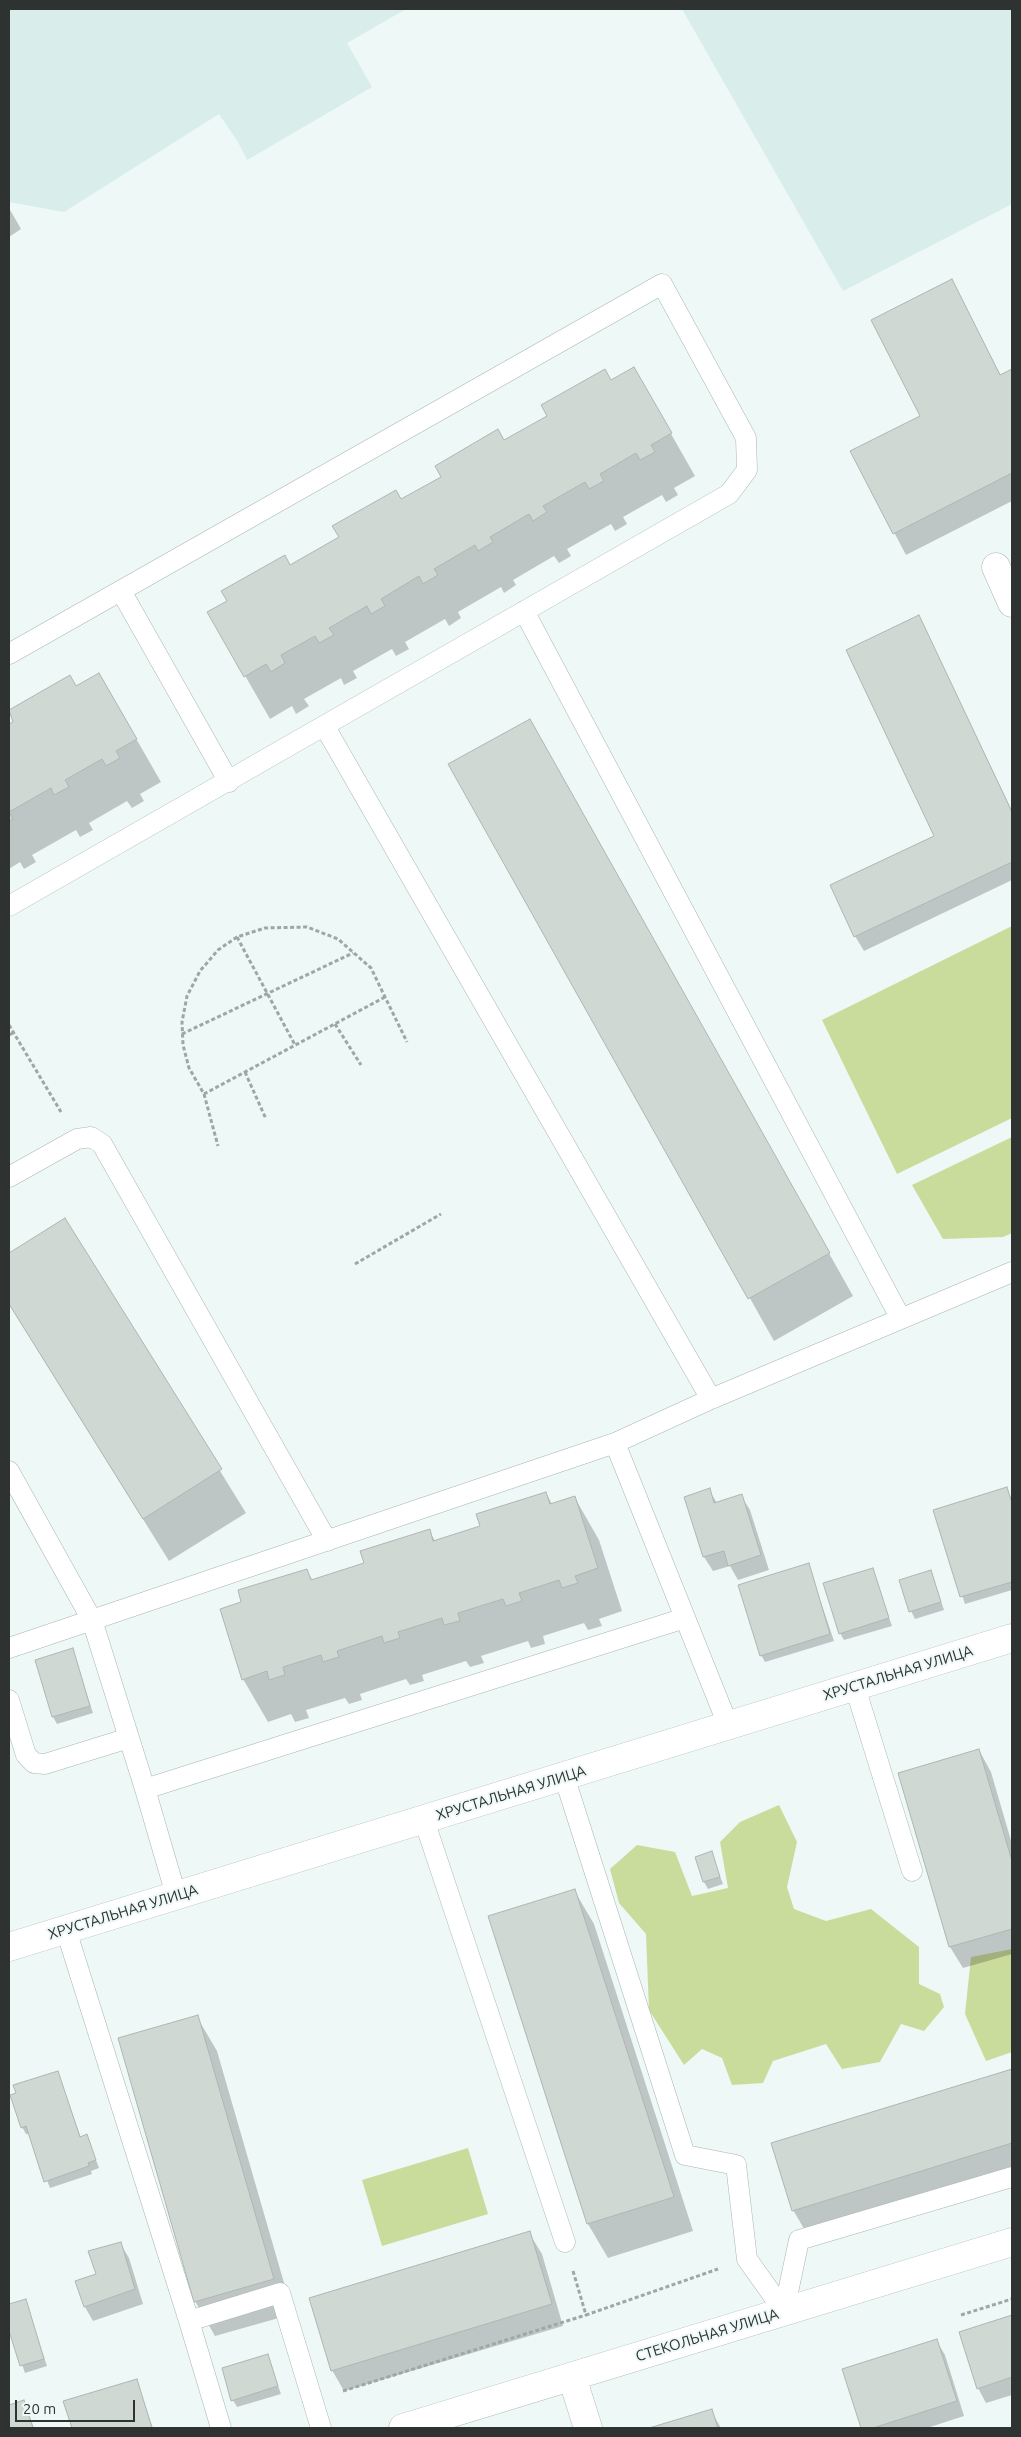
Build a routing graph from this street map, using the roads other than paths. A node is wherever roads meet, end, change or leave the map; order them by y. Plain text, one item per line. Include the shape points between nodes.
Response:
1 (996, 567) dead end
2 (121, 591) junction
3 (1012, 603) edge
4 (524, 611) junction
5 (9, 654) edge
6 (325, 727) junction
7 (229, 782) junction
8 (9, 906) edge
9 (9, 1177) edge
10 (1012, 1272) edge
11 (901, 1319) junction
12 (711, 1399) junction
13 (615, 1443) junction
14 (9, 1472) edge
15 (327, 1541) junction
16 (685, 1618) junction
17 (92, 1620) junction
18 (1012, 1638) edge
19 (9, 1648) edge
20 (855, 1687) junction
21 (9, 1700) edge
22 (728, 1725) junction
23 (129, 1738) junction
24 (564, 1776) junction
25 (145, 1789) junction
26 (424, 1820) junction
27 (912, 1871) dead end
28 (176, 1895) junction
29 (66, 1930) junction
30 (9, 1947) edge
31 (1012, 2177) edge
32 (565, 2242) road end
33 (1012, 2242) edge
34 (784, 2312) junction
35 (189, 2322) junction
36 (572, 2377) junction
37 (221, 2428) edge
38 (321, 2428) edge
39 (403, 2428) edge
40 (588, 2428) edge

1 - 3 main road
2 - 4 lane via 662,284 746,438 746,470 729,494
2 - 5 lane
2 - 7 lane
4 - 6 lane
4 - 11 lane
6 - 7 lane
6 - 12 lane
7 - 8 lane
9 - 15 lane via 77,1139 91,1137 102,1144
10 - 11 lane
11 - 12 lane
12 - 13 lane
13 - 15 lane
13 - 16 lane
14 - 17 lane
15 - 17 lane
16 - 22 lane
16 - 25 lane
17 - 19 lane
17 - 23 lane
18 - 20 main road, ХРУСТАЛЬНАЯ УЛИЦА
20 - 22 main road, ХРУСТАЛЬНАЯ УЛИЦА
20 - 27 lane
21 - 23 lane via 26,1755 34,1763 45,1764
22 - 24 main road, ХРУСТАЛЬНАЯ УЛИЦА
23 - 25 lane
24 - 26 main road, ХРУСТАЛЬНАЯ УЛИЦА
24 - 34 lane via 685,2155 736,2165 747,2258
25 - 28 lane
26 - 28 main road, ХРУСТАЛЬНАЯ УЛИЦА
26 - 32 lane
28 - 29 main road, ХРУСТАЛЬНАЯ УЛИЦА
29 - 30 main road, ХРУСТАЛЬНАЯ УЛИЦА
29 - 35 lane
31 - 34 lane via 799,2240
33 - 34 main road, СТЕКОЛЬНАЯ УЛИЦА
34 - 36 main road, СТЕКОЛЬНАЯ УЛИЦА
35 - 37 lane
35 - 38 lane via 280,2293
36 - 39 main road, СТЕКОЛЬНАЯ УЛИЦА
36 - 40 main road

